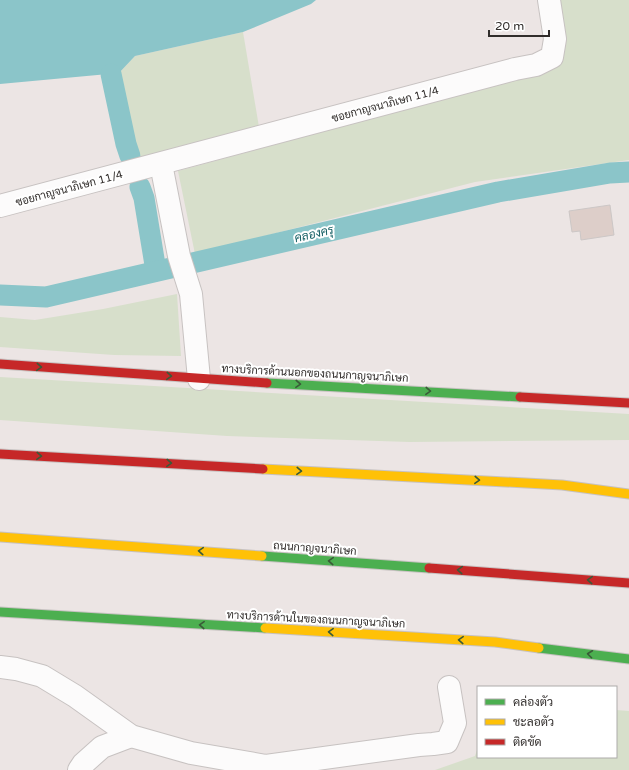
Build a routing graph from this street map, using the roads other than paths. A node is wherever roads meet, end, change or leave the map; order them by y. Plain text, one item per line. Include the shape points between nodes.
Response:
1 (549, 0) edge
2 (161, 164) junction
3 (0, 206) edge
4 (0, 364) edge
5 (199, 378) junction
6 (629, 403) edge
7 (0, 454) edge
8 (614, 482) dead end
9 (562, 485) junction
10 (629, 494) edge
11 (0, 537) edge
12 (629, 583) edge
13 (0, 612) edge
14 (629, 659) edge
15 (0, 667) edge
16 (449, 687) dead end
17 (131, 736) junction
18 (79, 770) edge

1 - 2 street, ซอยกาญจนาภิเษก 11/4 via 555,39 552,57 536,65
2 - 3 street, ซอยกาญจนาภิเษก 11/4
2 - 5 street via 179,256 191,294
4 -> 5 main road, ทางบริการด้านนอกของถนนกาญจนาภิเษก
5 -> 6 main road, ทางบริการด้านนอกของถนนกาญจนาภิเษก
7 -> 9 main road
8 - 9 main road
9 - 10 main road
12 -> 11 main road, ถนนกาญจนาภิเษก
14 -> 13 main road, ทางบริการด้านในของถนนกาญจนาภิเษก via 495,642
15 - 17 street via 42,676
16 - 17 street via 455,723 447,742 266,766 191,753
17 - 18 street via 102,747

